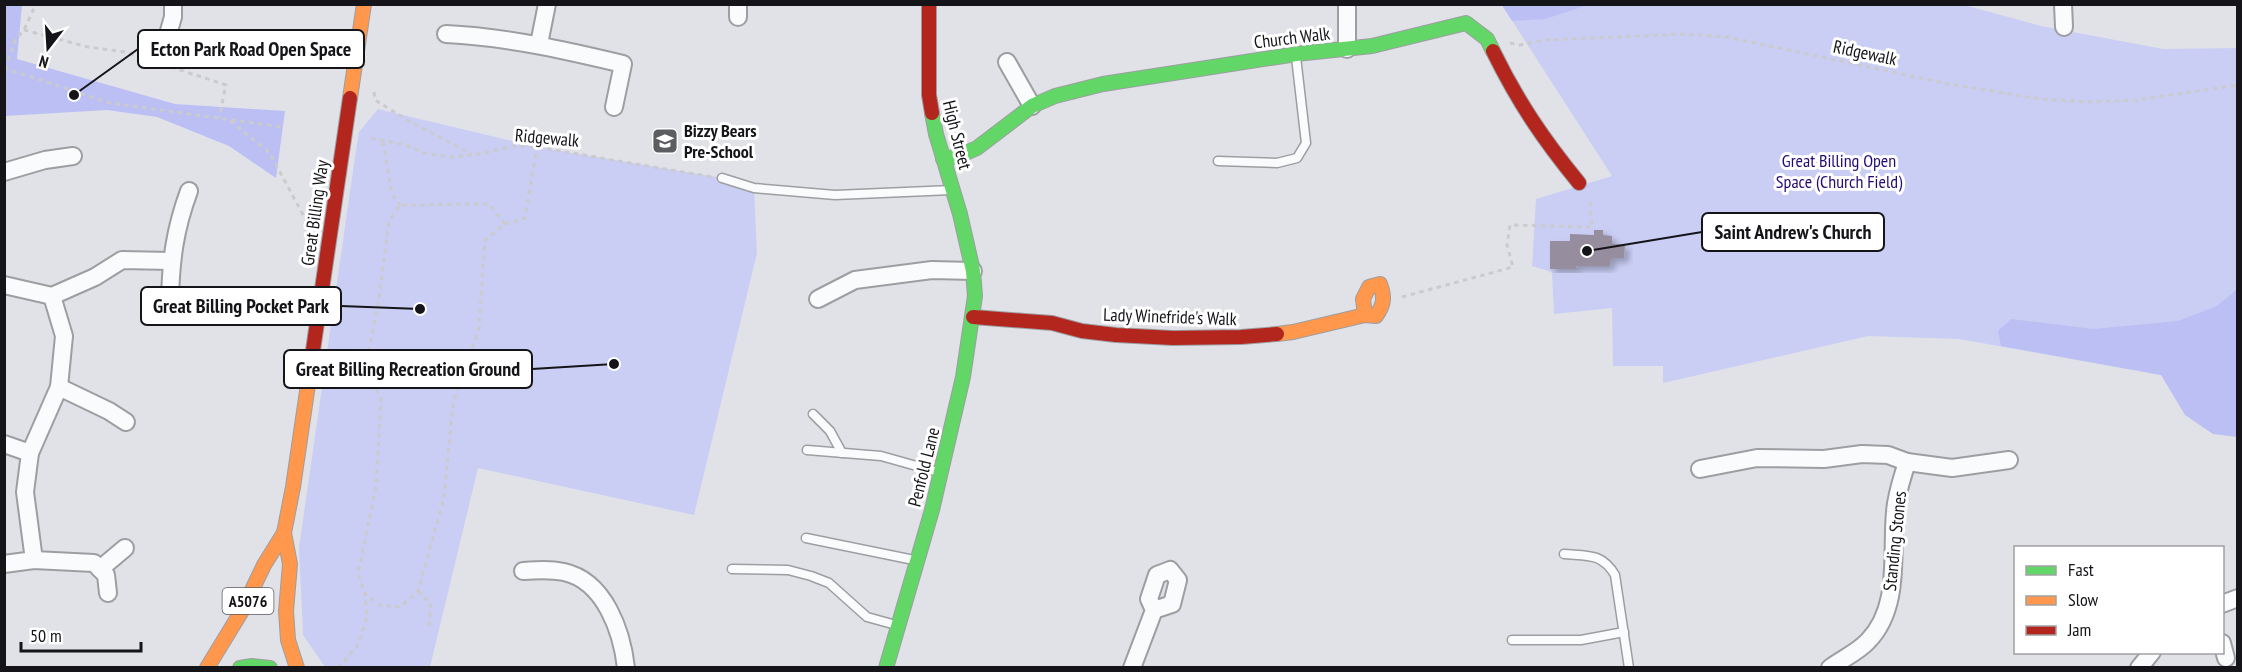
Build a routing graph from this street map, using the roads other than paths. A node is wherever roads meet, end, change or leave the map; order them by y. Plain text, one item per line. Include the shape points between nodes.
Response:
1 (173, 4) edge
2 (364, 4) edge
3 (547, 4) edge
4 (929, 4) edge
5 (1347, 4) edge
6 (2063, 4) edge
7 (2064, 27) dead end
8 (446, 34) dead end
9 (539, 44) junction
10 (1347, 50) junction
11 (1296, 54) junction
12 (159, 60) road end
13 (1007, 62) dead end
14 (1032, 106) junction
15 (614, 107) dead end
16 (73, 156) dead end
17 (943, 159) junction
18 (1218, 161) dead end
19 (4, 172) edge
20 (722, 178) road end
21 (1579, 183) road end
22 (952, 190) junction
23 (189, 191) dead end
24 (171, 261) junction
25 (973, 270) junction
26 (4, 285) edge
27 (52, 296) junction
28 (171, 299) dead end
29 (819, 299) dead end
30 (1365, 315) junction
31 (973, 317) junction
32 (59, 387) junction
33 (813, 414) dead end
34 (126, 422) dead end
35 (4, 444) edge
36 (807, 450) dead end
37 (30, 453) junction
38 (842, 453) junction
39 (2009, 460) dead end
40 (1907, 462) junction
41 (1700, 470) dead end
42 (941, 473) junction
43 (284, 533) junction
44 (806, 538) dead end
45 (125, 548) dead end
46 (1564, 554) dead end
47 (34, 560) junction
48 (918, 561) junction
49 (4, 564) edge
50 (100, 569) junction
51 (732, 569) dead end
52 (523, 571) dead end
53 (108, 593) dead end
54 (2238, 598) edge
55 (2224, 604) edge
56 (1154, 610) dead end
57 (899, 626) junction
58 (1624, 632) junction
59 (1512, 640) dead end
60 (2150, 654) edge
61 (207, 668) edge
62 (240, 668) edge
63 (270, 668) edge
64 (297, 668) edge
65 (626, 668) edge
66 (886, 668) edge
67 (1132, 668) edge
68 (1629, 668) edge
69 (1830, 668) edge
70 (2139, 668) edge

1 - 12 street
2 - 43 street, Great Billing Way / A5076, bridge
3 - 9 street
4 - 17 street, High Street via 929,95
5 - 10 street
6 - 7 street
8 - 9 street
9 - 15 street via 623,64
10 - 11 street, Church Walk
10 - 21 street, Church Walk via 1466,23 1487,39 1515,95
11 - 14 street, Church Walk via 1103,84
11 - 18 lane via 1306,143 1297,158 1277,163
13 - 14 street
14 - 17 street, Church Walk via 977,148
16 - 19 street
17 - 22 street, High Street
20 - 22 lane via 754,188 834,195
22 - 25 street, High Street
23 - 24 street via 178,221
24 - 27 street via 122,260 95,278
24 - 28 street
25 - 29 street via 932,270 855,280
25 - 31 street, Penfold Lane
26 - 27 street
27 - 32 street via 64,336
30 - 30 street, Lady Winefride's Walk via 1363,299 1369,287 1380,284 1384,302 1376,316
30 - 31 street, Lady Winefride's Walk via 1293,332 1173,338
31 - 42 street, Penfold Lane
32 - 34 street
32 - 37 street
33 - 38 lane via 830,431
35 - 37 street
36 - 38 lane
37 - 47 street via 26,492
38 - 42 lane via 881,456
39 - 40 street via 1952,468
40 - 41 street via 1887,455 1862,454 1824,459 1758,458
40 - 69 street, Standing Stones via 1896,501 1892,578 1884,617 1867,643
42 - 48 street, Penfold Lane
43 - 61 street, Great Billing Way / A5076
43 - 64 street, Great Billing Way / A5076 via 290,564 288,640
44 - 48 lane
45 - 50 street
46 - 58 lane via 1608,563 1615,575
47 - 49 street
47 - 50 street via 94,563
48 - 57 street, Penfold Lane
50 - 53 street via 106,575
51 - 57 lane via 788,570 811,576 829,583 867,616
52 - 65 street via 567,572 586,582 607,605 618,626
54 - 55 street
56 - 67 street
57 - 66 street, Penfold Lane
58 - 59 lane via 1581,640
58 - 68 lane
60 - 70 street
62 - 63 street

